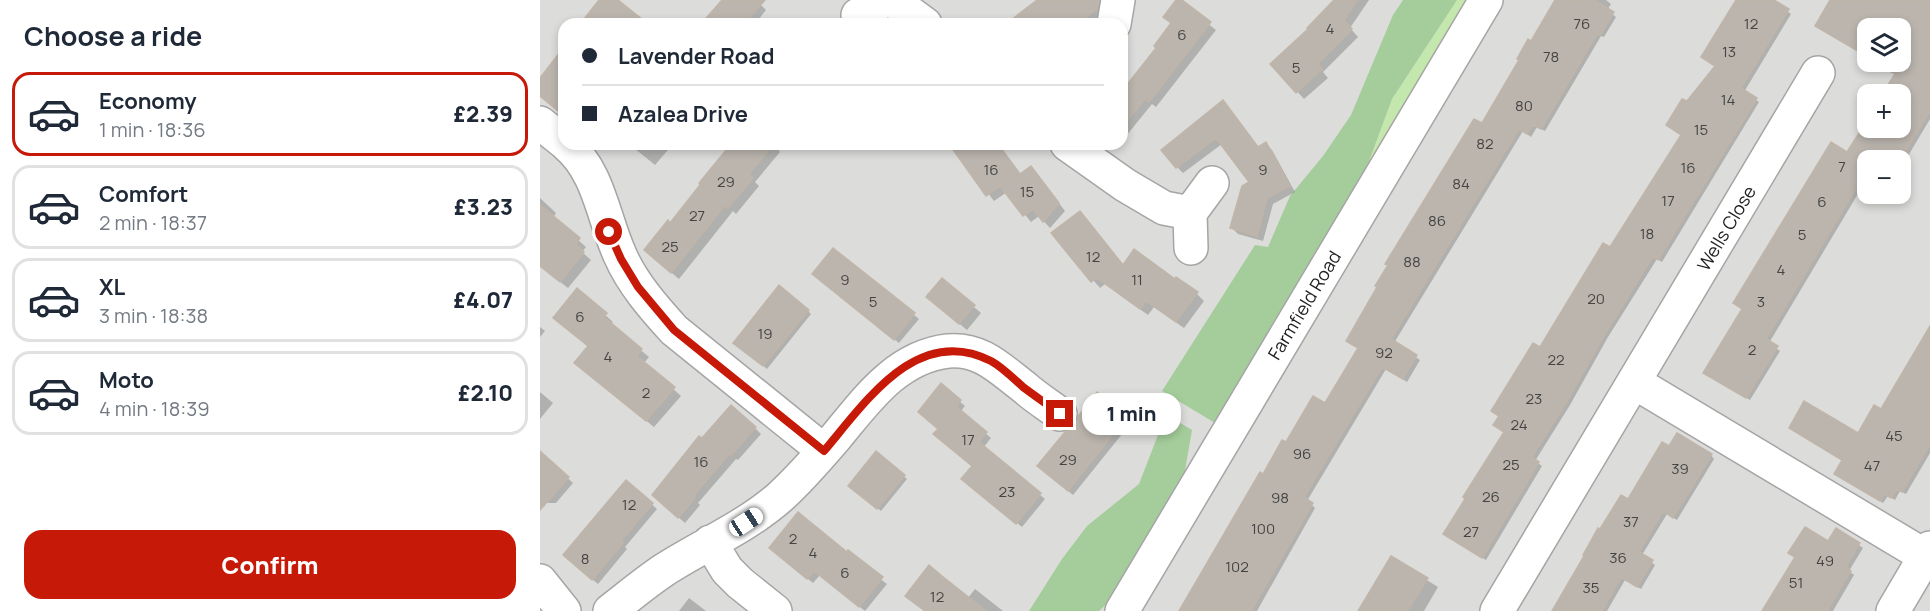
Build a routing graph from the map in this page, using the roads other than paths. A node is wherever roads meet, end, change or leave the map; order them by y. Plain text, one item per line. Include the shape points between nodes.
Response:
1 (892, 0) edge
2 (1118, 0) edge
3 (1486, 0) edge
4 (917, 18) edge
5 (1115, 18) edge
6 (1818, 73) dead end
7 (540, 123) edge
8 (558, 137) edge
9 (572, 150) edge
10 (1076, 150) edge
11 (1212, 183) dead end
12 (1190, 213) junction
13 (1191, 248) dead end
14 (1634, 382) junction
15 (1060, 414) dead end
16 (824, 451) junction
17 (710, 542) junction
18 (1928, 552) edge
19 (540, 581) edge
20 (564, 611) edge
21 (610, 611) edge
22 (775, 611) edge
23 (1122, 611) edge
24 (1497, 611) edge
25 (1893, 611) edge

1 - 4 street
2 - 5 street
3 - 23 street, Farmfield Road
6 - 14 street, Wells Close
7 - 8 street
9 - 16 street via 595,185 621,259 658,312 674,330
10 - 12 street via 1164,208
11 - 12 street
12 - 13 street
14 - 18 street
14 - 24 street, Wells Close
15 - 16 street via 994,362 976,354 936,353 886,380
16 - 17 street via 779,498
17 - 21 street
17 - 22 street via 740,583
18 - 25 street
19 - 20 street

